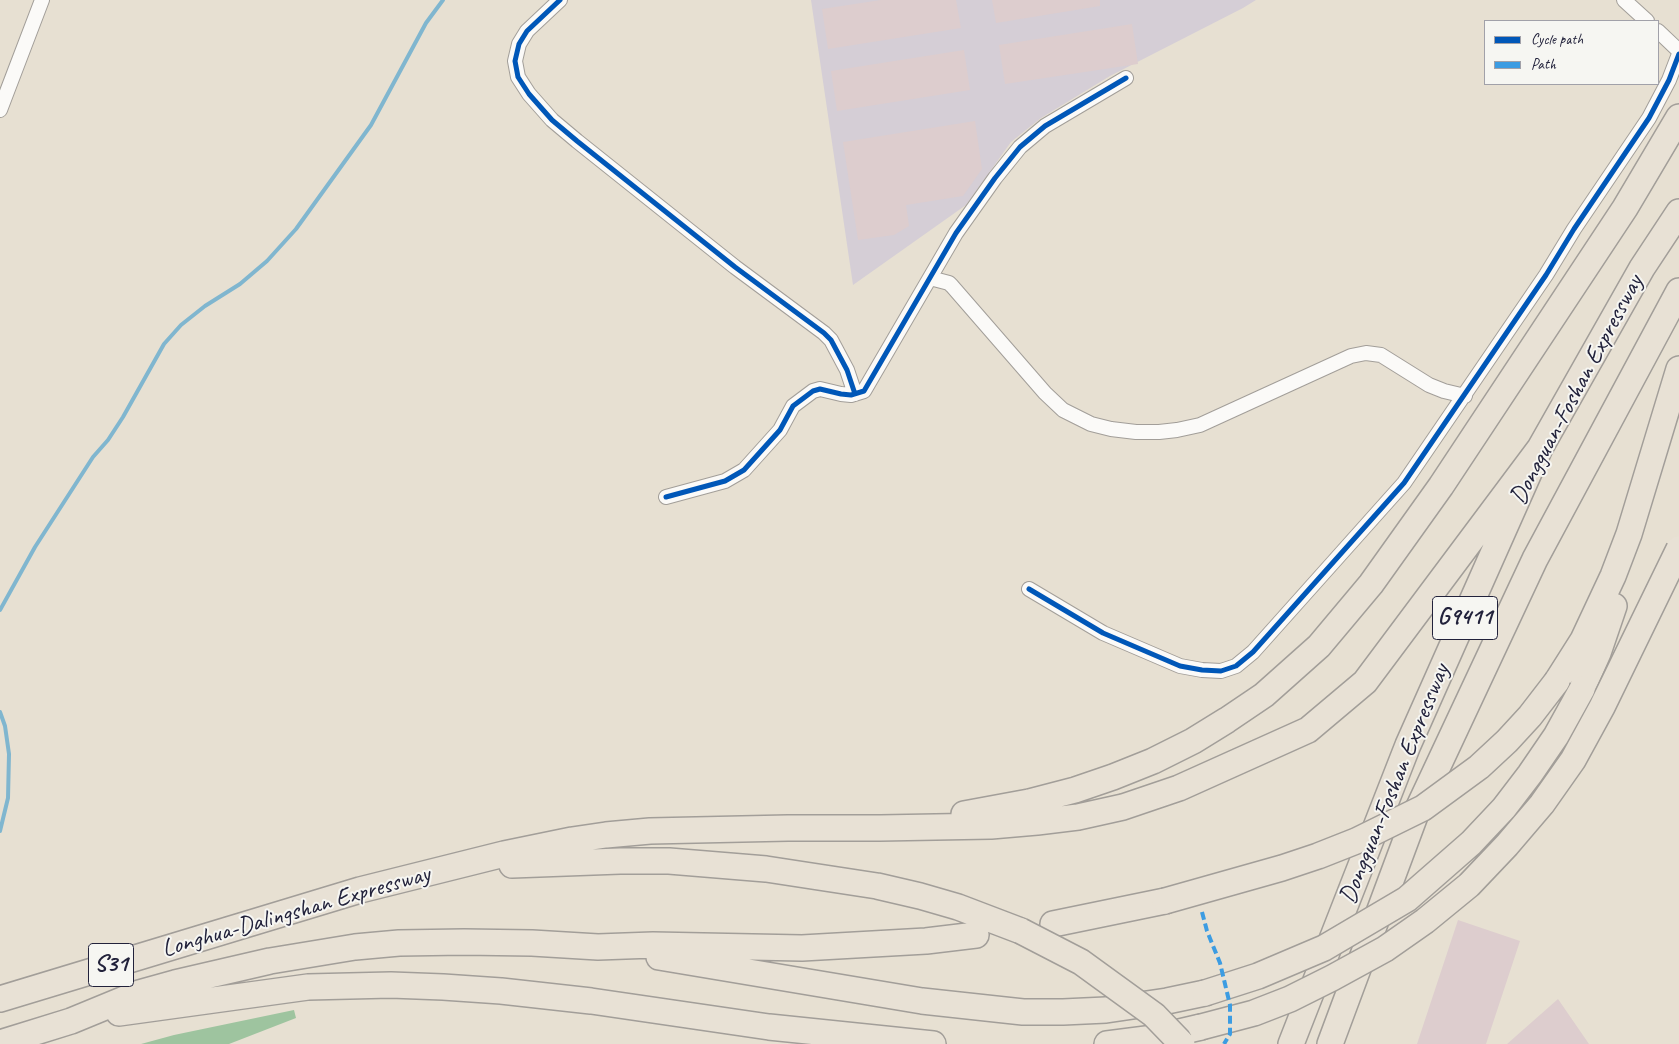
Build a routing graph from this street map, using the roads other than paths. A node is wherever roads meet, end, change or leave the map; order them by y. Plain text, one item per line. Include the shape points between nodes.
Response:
1 (42, 0) edge
2 (560, 0) edge
3 (1624, 0) edge
4 (1646, 20) edge
5 (1659, 32) edge
6 (1679, 53) edge
7 (1126, 78) dead end
8 (0, 110) edge
9 (1679, 117) edge
10 (1679, 212) edge
11 (930, 278) junction
12 (1679, 291) edge
13 (1679, 369) edge
14 (856, 394) junction
15 (1465, 396) junction
16 (1540, 448) junction
17 (1642, 492) junction
18 (666, 497) dead end
19 (1679, 549) edge
20 (1029, 588) dead end
21 (880, 828) junction
22 (449, 869) junction
23 (1053, 924) dead end
24 (976, 935) dead end
25 (598, 947) junction
26 (0, 999) edge
27 (71, 1021) junction
28 (769, 1027) junction
29 (0, 1043) edge
30 (817, 1044) edge
31 (933, 1044) edge
32 (1107, 1044) edge
33 (1182, 1044) edge
34 (1291, 1044) edge
35 (1330, 1044) edge

1 - 8 street
2 - 14 street via 533,25 519,44 515,61 518,77 529,94 552,120 735,267 824,333 848,370
3 - 4 street
5 - 6 street
6 - 15 street via 1649,118
7 - 11 street via 1045,126 1020,147 956,233
9 - 21 highway via 1625,208 1399,547 1319,646 1290,674 1228,720 1193,741 1114,777 1029,802
10 - 16 highway, Dongguan-Foshan Expressway / G9411 via 1642,268
11 - 14 street via 868,385
11 - 15 street via 949,283 1063,410 1090,424 1110,429 1159,432 1200,425 1351,356 1366,353 1381,355 1429,385
12 - 35 highway, Dongguan-Foshan Expressway / G9411 via 1535,559 1416,813
13 - 17 highway
14 - 18 street via 813,391 793,406 772,440 735,477
15 - 20 street via 1404,483 1253,652 1236,666 1221,671 1180,666 1102,633
16 - 21 highway via 1365,682 1308,730 1179,788 1123,807 1037,822
16 - 34 highway, Dongguan-Foshan Expressway / G9411 via 1408,745
17 - 23 highway, bridge via 1629,534 1583,640 1530,716 1472,773 1423,808 1318,856 1165,901
17 - 25 highway, bridge via 1626,570 1601,645 1582,690 1530,774 1471,843 1407,899 1324,948 1258,976 1205,993 1106,1010 1023,1012 903,998
19 - 32 highway, bridge via 1573,760 1542,804 1469,884 1385,949 1290,999 1202,1027
21 - 22 highway via 615,834 538,847
22 - 26 highway, Longhua-Dalingshan Expressway / S31 via 377,885
22 - 33 highway, bridge via 620,861 705,863 877,886 920,896 1021,931 1081,962 1154,1015
24 - 25 highway via 802,948
25 - 27 highway via 532,943 355,947 270,961 139,993
27 - 28 highway via 308,987 391,985 501,991 654,1009
27 - 29 highway
28 - 30 highway
28 - 31 highway

